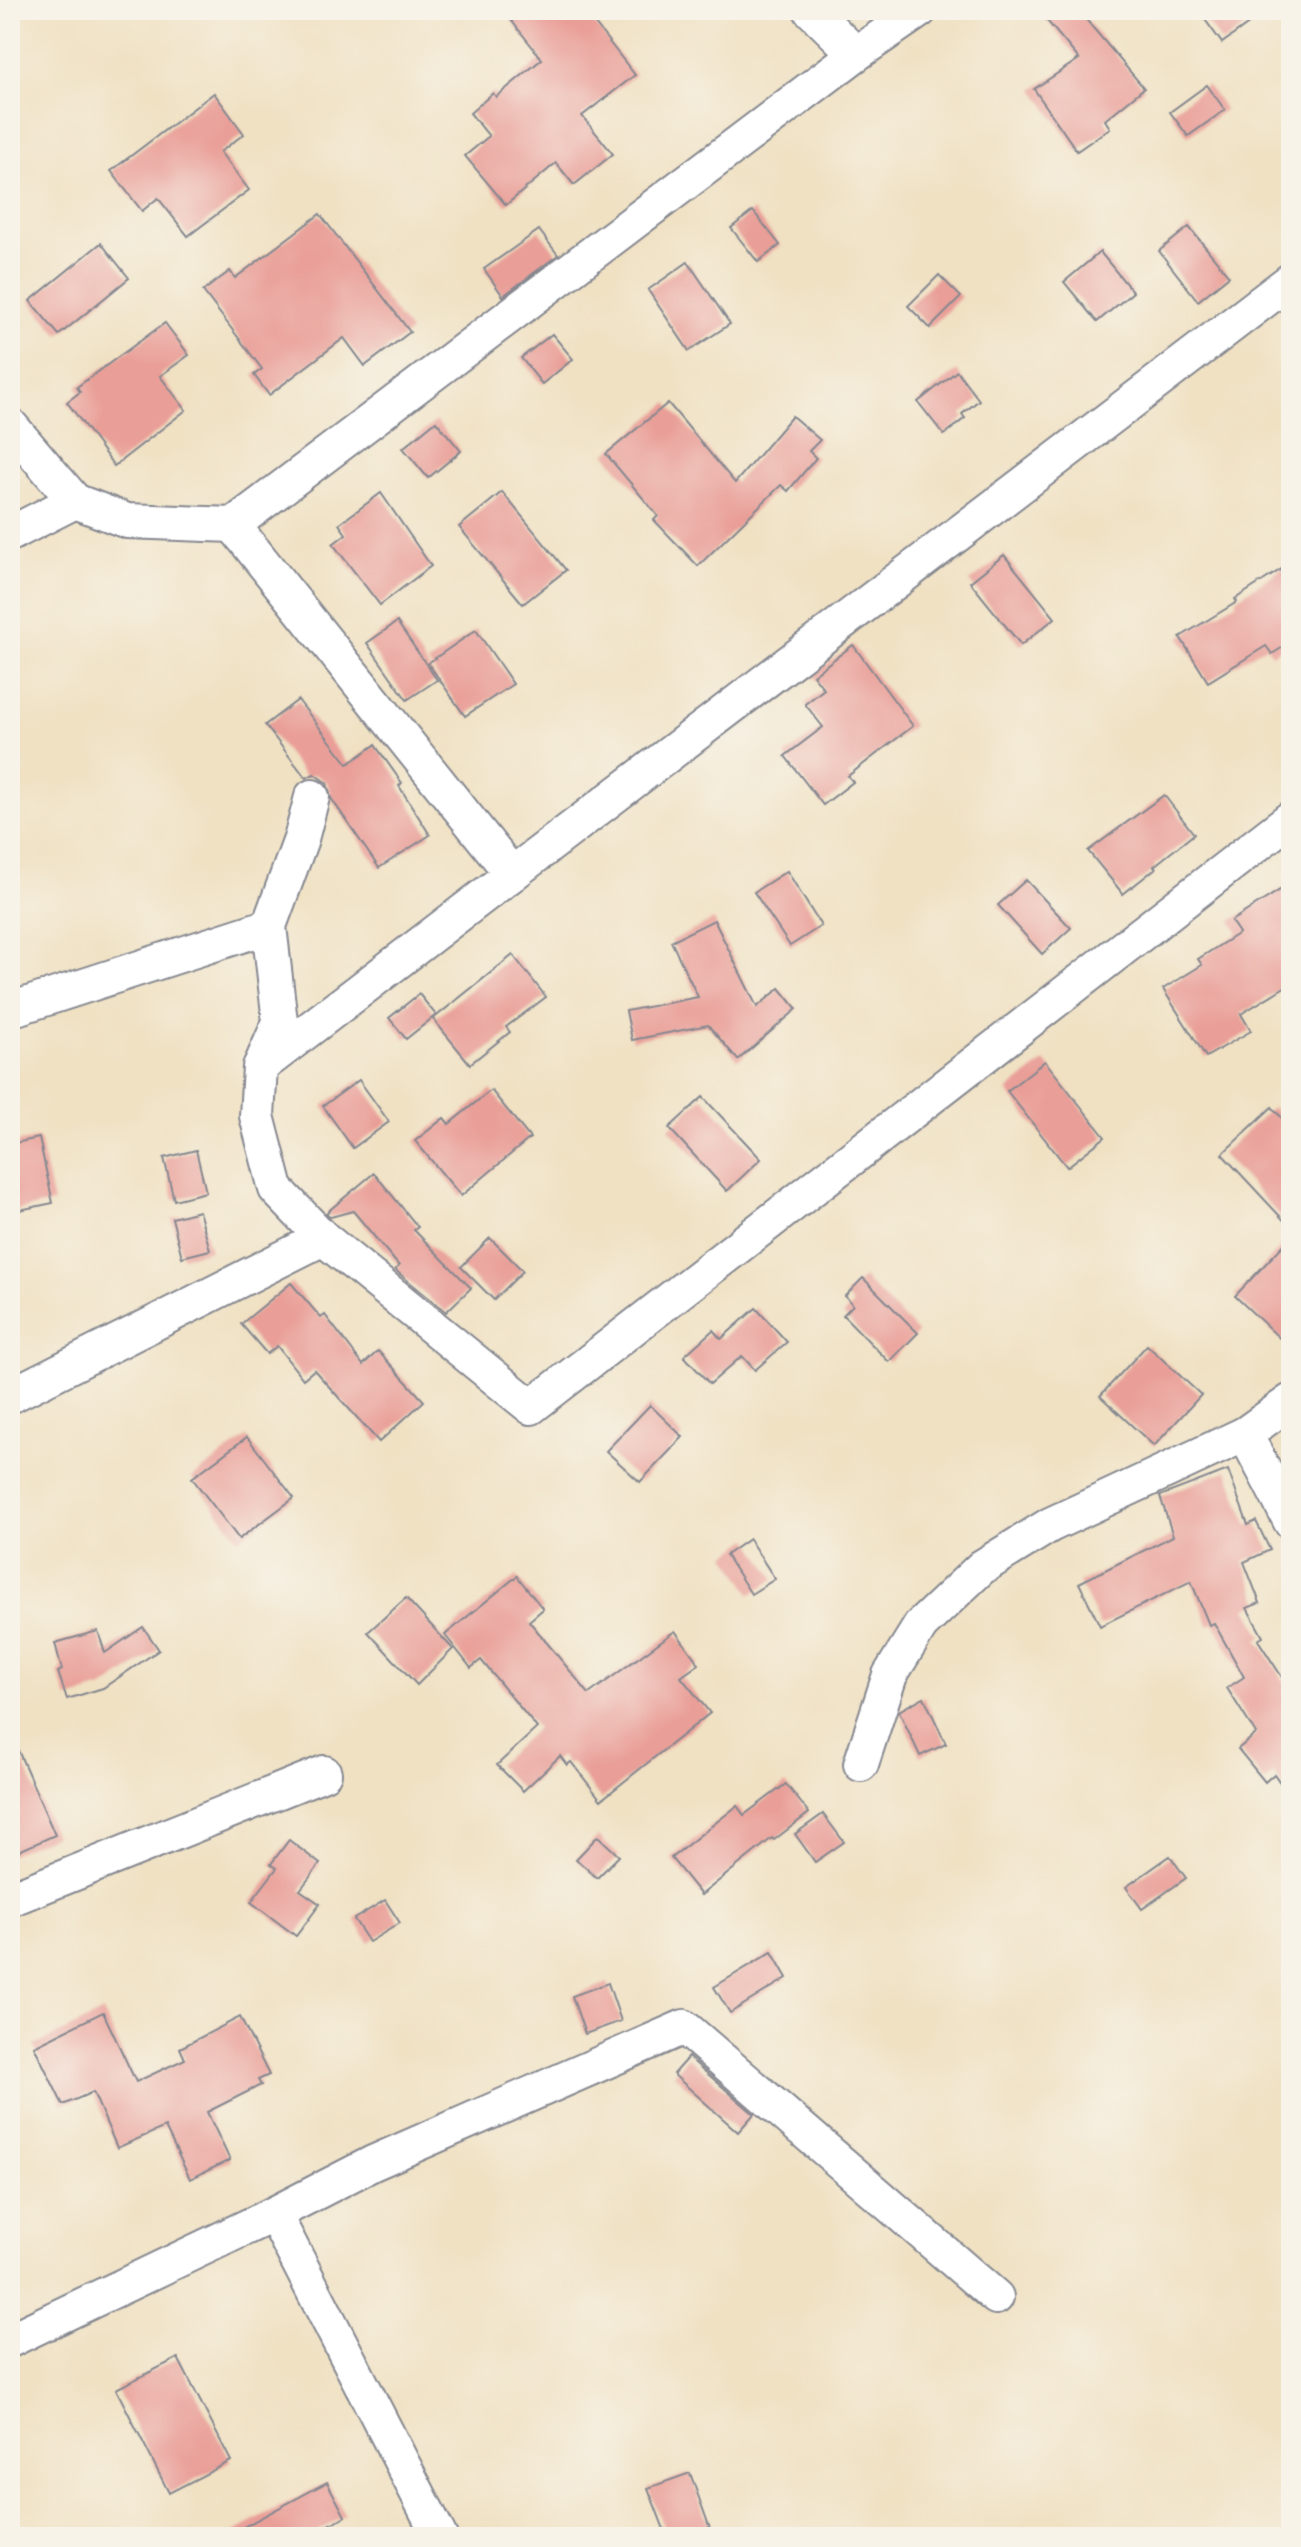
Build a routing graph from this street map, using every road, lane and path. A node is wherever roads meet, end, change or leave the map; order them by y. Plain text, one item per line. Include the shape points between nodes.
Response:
1 (811, 10) edge
2 (920, 10) edge
3 (856, 54) junction
4 (1291, 280) edge
5 (10, 425) edge
6 (75, 501) junction
7 (233, 525) junction
8 (10, 534) edge
9 (312, 797) dead end
10 (1291, 818) edge
11 (512, 874) junction
12 (269, 926) junction
13 (10, 1010) edge
14 (260, 1067) junction
15 (323, 1238) junction
16 (10, 1396) edge
17 (1291, 1401) edge
18 (1245, 1434) junction
19 (1291, 1522) edge
20 (861, 1764) dead end
21 (324, 1773) dead end
22 (10, 1899) edge
23 (274, 2214) junction
24 (996, 2297) dead end
25 (10, 2340) edge
26 (440, 2537) edge

1 - 3 street
2 - 3 street
3 - 7 street
4 - 11 street
5 - 6 street
6 - 7 street via 127,521
6 - 8 street
7 - 11 street
9 - 12 street
10 - 15 street via 531,1407
11 - 14 street
12 - 13 street
12 - 14 street via 280,1022
14 - 15 street via 257,1116 276,1189
15 - 16 street
17 - 18 street
18 - 19 street
18 - 20 street via 1050,1525 982,1567 921,1625 890,1675
21 - 22 street
23 - 24 street via 373,2163 684,2027
23 - 25 street
23 - 26 street

